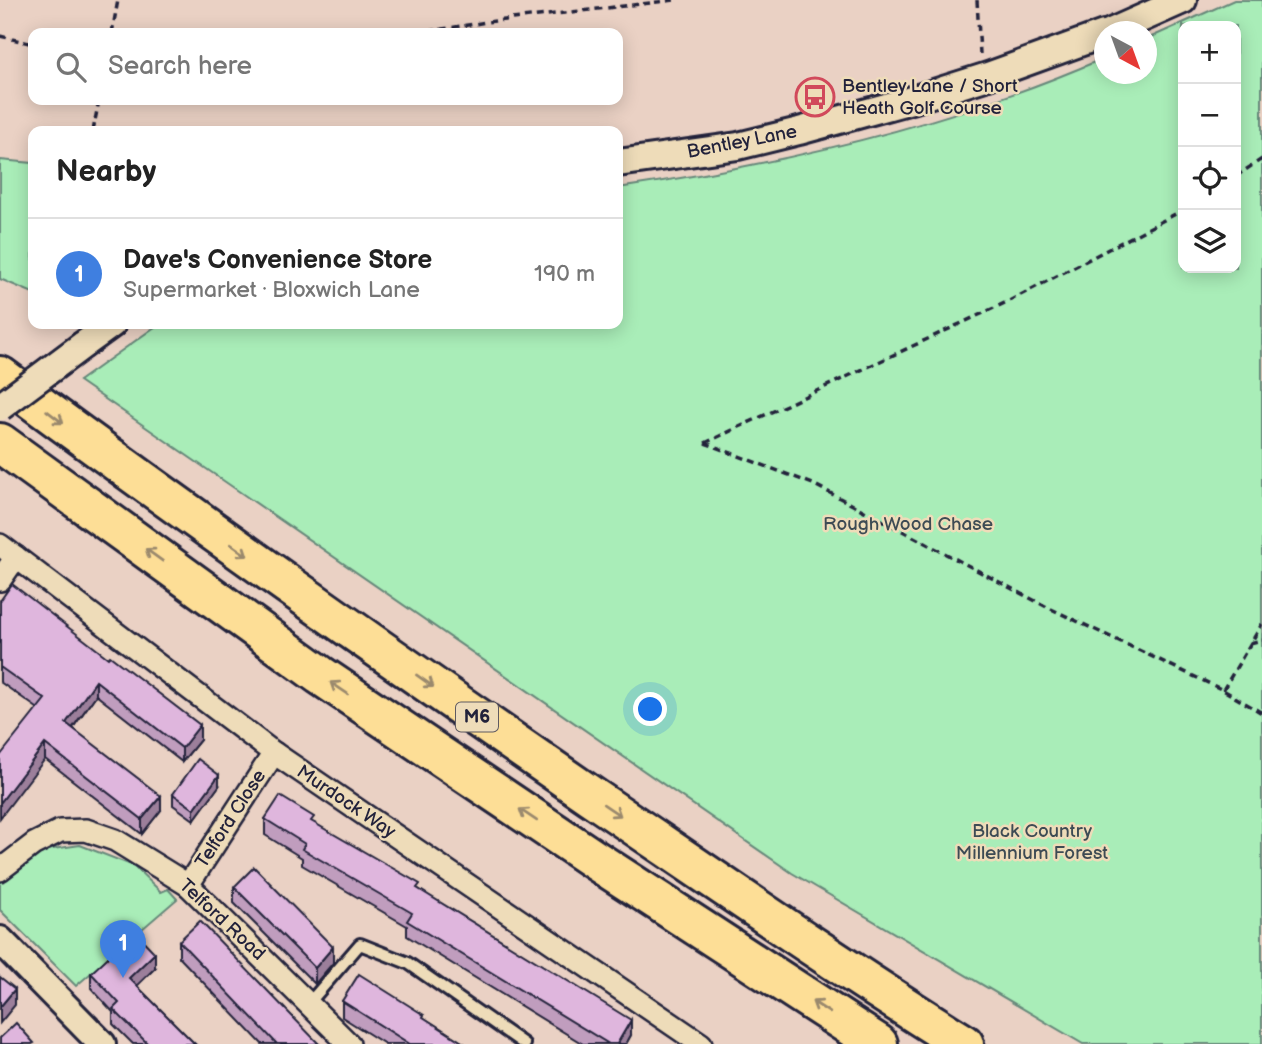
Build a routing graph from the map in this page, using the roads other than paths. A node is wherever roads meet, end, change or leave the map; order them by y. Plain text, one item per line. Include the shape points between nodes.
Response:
1 (1184, 0) edge
2 (1136, 21) edge
3 (1094, 38) edge
4 (623, 162) edge
5 (105, 329) edge
6 (0, 376) edge
7 (0, 407) edge
8 (0, 443) edge
9 (8, 551) edge
10 (0, 580) edge
11 (274, 753) junction
12 (0, 870) edge
13 (188, 885) junction
14 (0, 940) edge
15 (309, 1003) junction
16 (95, 1042) edge
17 (349, 1044) edge
18 (524, 1044) edge
19 (701, 1044) edge
20 (878, 1044) edge
21 (964, 1044) edge

1 - 2 street
3 - 4 street, Bentley Lane via 982,79 738,146
5 - 7 street, bridge
6 -> 21 highway, M6 via 175,506 525,750 854,975
20 -> 8 highway via 320,675
9 - 10 street
9 - 11 street, Murdock Way
11 - 13 street, Telford Close
11 - 19 street, Murdock Way
12 - 13 street, Telford Road via 60,831 86,830 115,840
13 - 15 street, Telford Road
14 - 16 street
15 - 17 street, Telford Road
15 - 18 lane via 360,944 408,963

